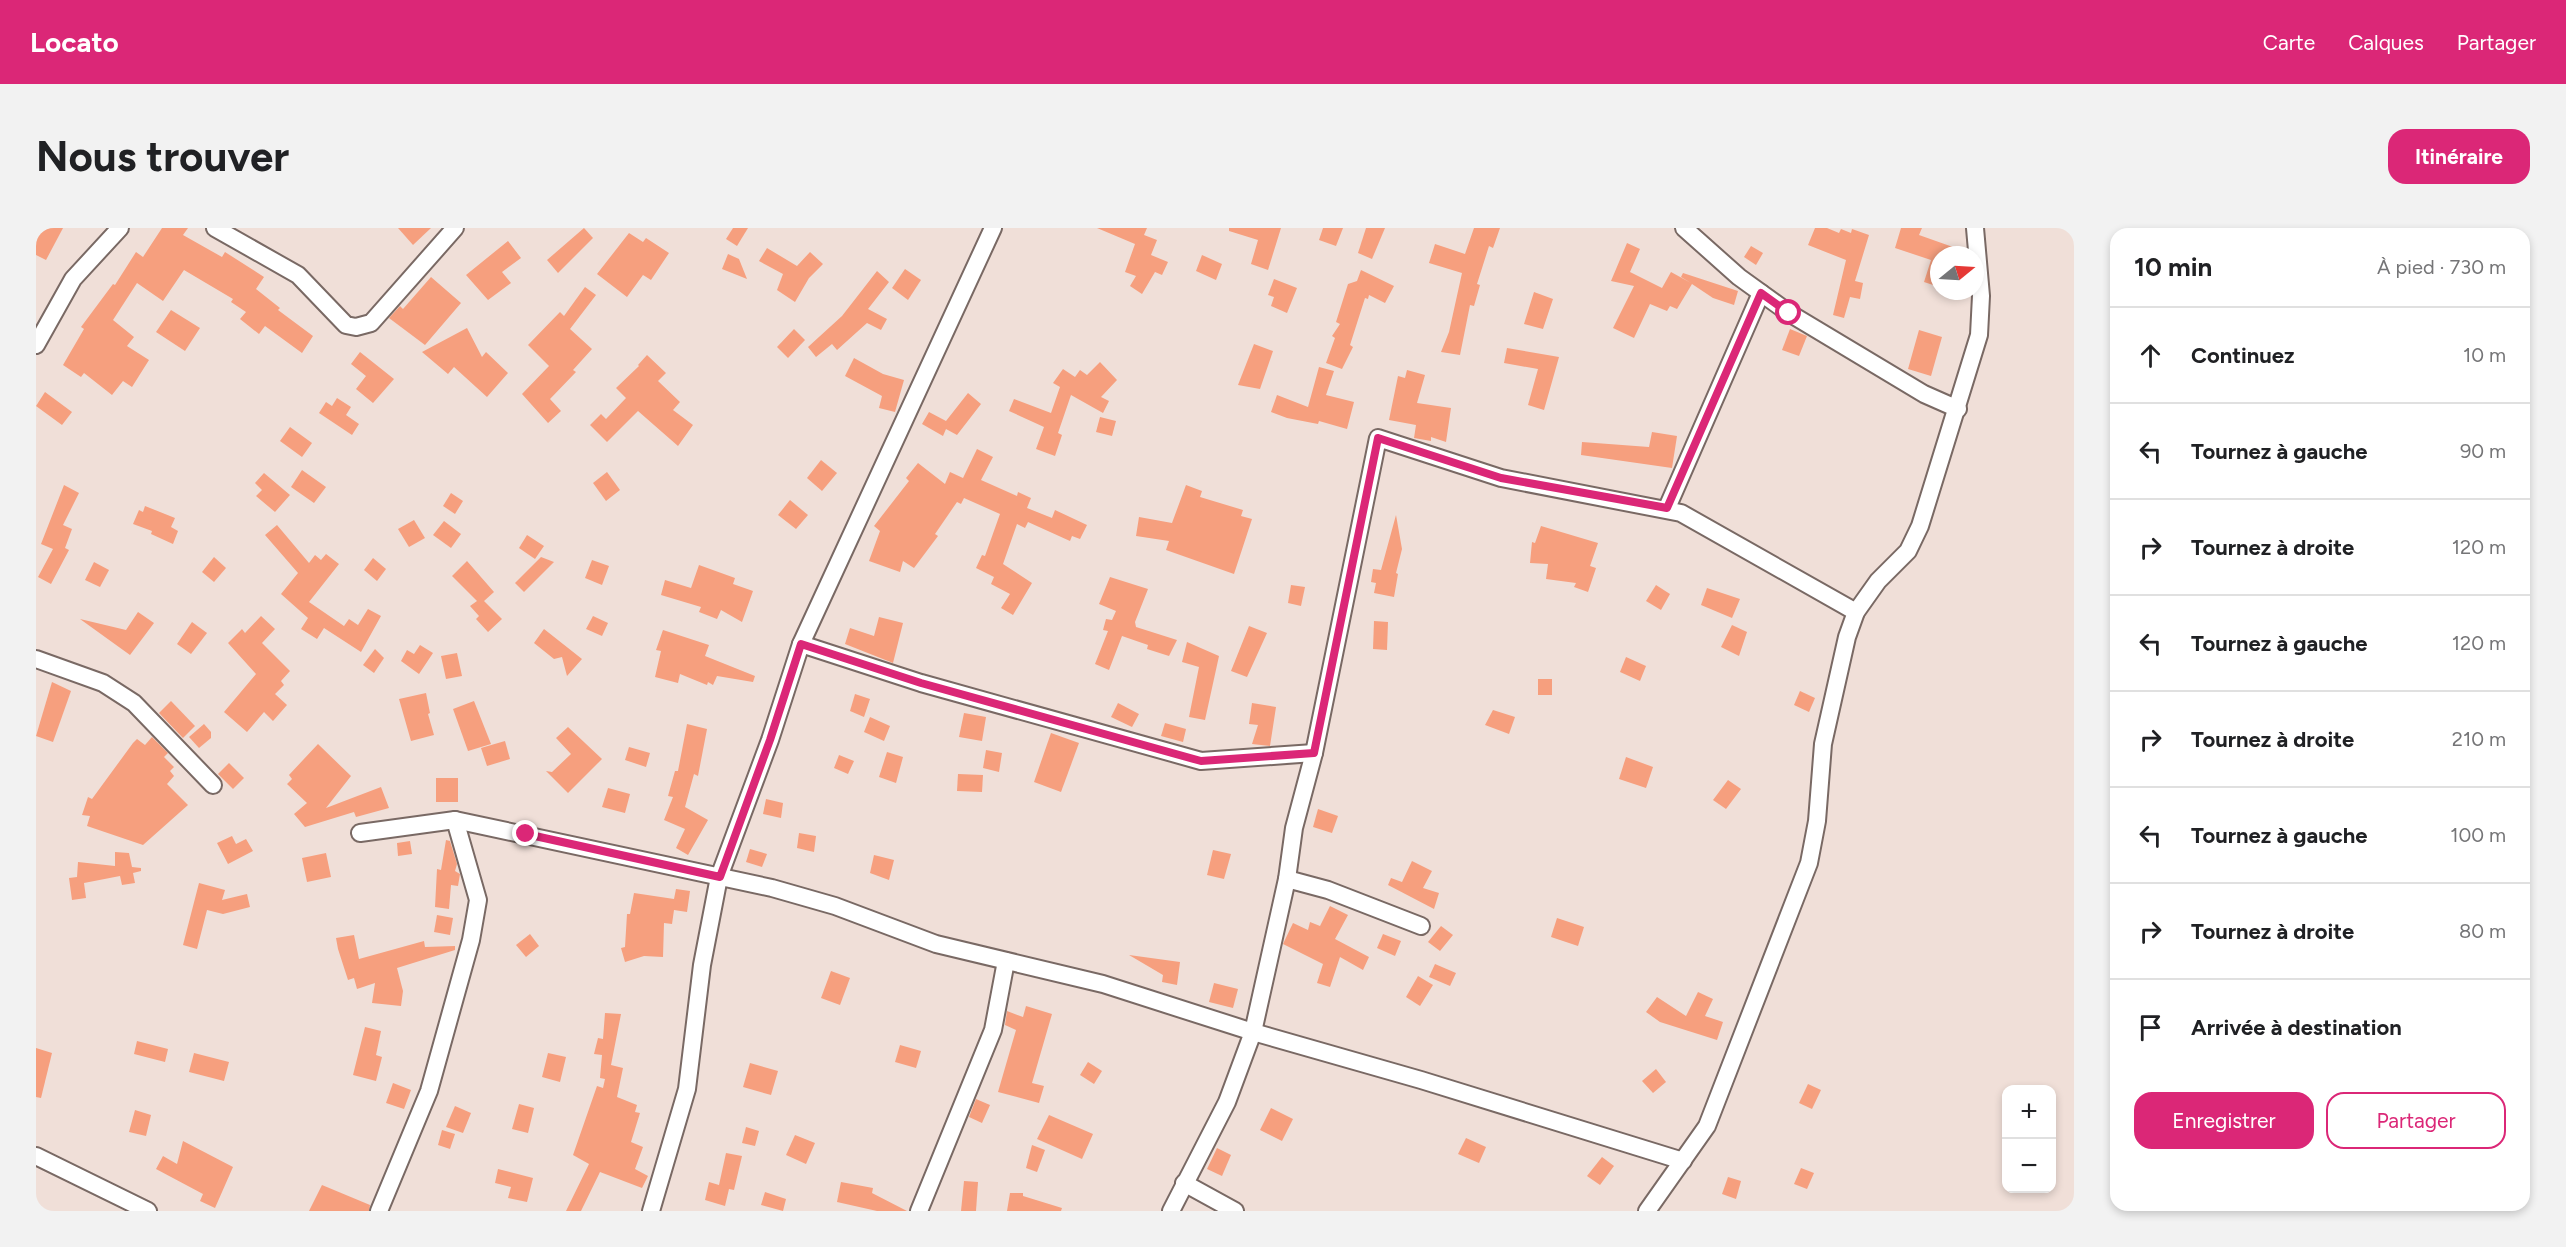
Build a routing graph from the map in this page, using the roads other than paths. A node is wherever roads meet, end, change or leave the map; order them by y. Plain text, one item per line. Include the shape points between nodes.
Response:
1 (120, 228) edge
2 (215, 228) edge
3 (455, 228) edge
4 (993, 228) edge
5 (1684, 228) edge
6 (1975, 228) edge
7 (1761, 293) junction
8 (37, 341) edge
9 (1958, 409) junction
10 (1667, 508) junction
11 (1856, 612) junction
12 (801, 644) junction
13 (36, 659) edge
14 (1314, 753) junction
15 (213, 785) dead end
16 (455, 820) junction
17 (360, 833) dead end
18 (720, 877) junction
19 (1287, 879) junction
20 (1421, 926) dead end
21 (1006, 961) junction
22 (1253, 1032) junction
23 (36, 1156) edge
24 (1683, 1161) junction
25 (1184, 1183) junction
26 (148, 1211) edge
27 (380, 1211) edge
28 (651, 1211) edge
29 (919, 1211) edge
30 (1171, 1211) edge
31 (1235, 1211) edge
32 (1647, 1211) edge

1 - 8 street via 73,279
2 - 3 street via 298,275 346,324 356,327 371,322
4 - 12 street
5 - 7 street
6 - 9 street via 1982,296 1979,335
7 - 9 street via 1863,359
7 - 10 street
9 - 11 street via 1920,526 1908,551 1878,581
10 - 11 street
10 - 14 street via 1501,478 1378,438
11 - 24 street via 1846,637 1823,744 1817,821 1809,863 1721,1095 1707,1126
12 - 14 street via 921,683 1201,761
12 - 18 street
13 - 15 street via 104,682 134,703
14 - 19 street via 1294,828
16 - 17 street
16 - 18 street
16 - 27 street via 478,900 471,940 429,1091
18 - 21 street via 835,906 936,944
18 - 28 street via 702,965 687,1089
19 - 20 street via 1328,890
19 - 22 street
21 - 22 street via 1103,984
21 - 29 street via 993,1030
22 - 24 street
22 - 25 street via 1227,1102
23 - 26 street
24 - 32 street
25 - 30 street
25 - 31 street

